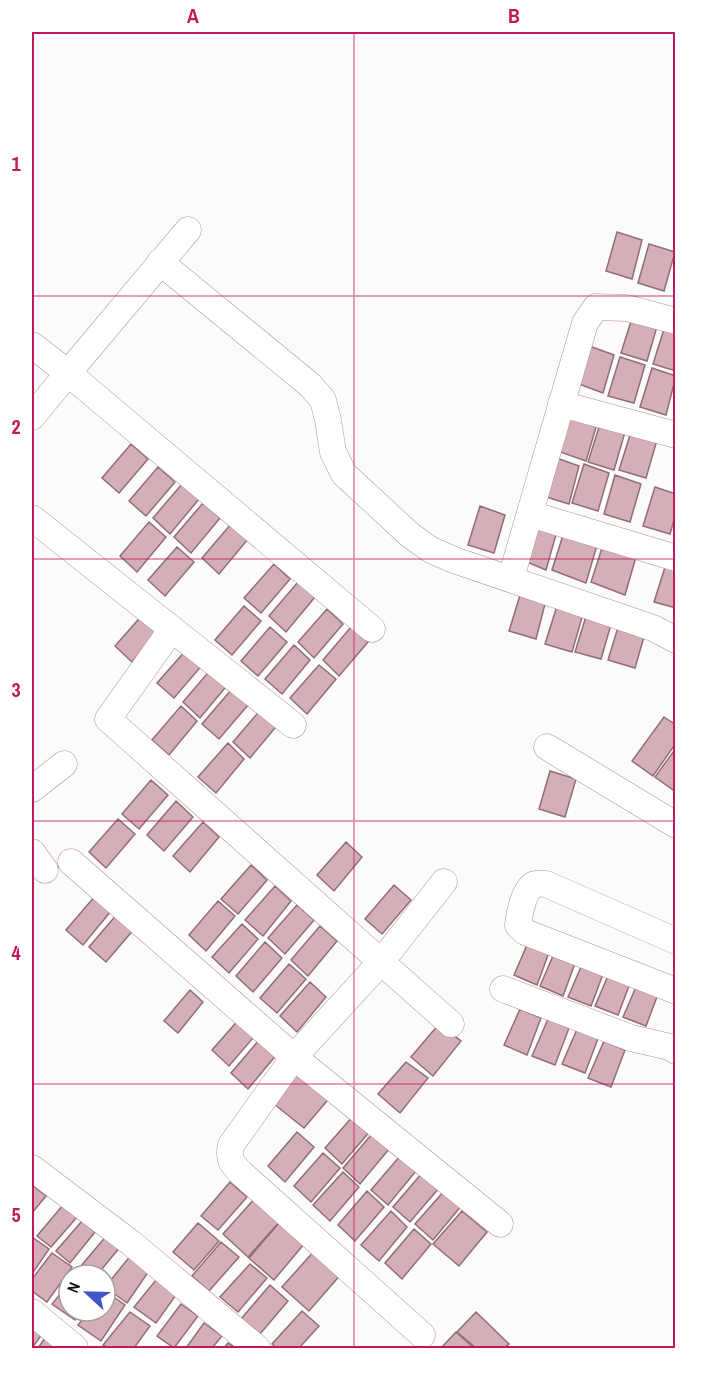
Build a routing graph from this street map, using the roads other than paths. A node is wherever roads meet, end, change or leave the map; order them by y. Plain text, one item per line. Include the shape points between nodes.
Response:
1 (188, 230) dead end
2 (160, 262) junction
3 (675, 321) edge
4 (32, 345) edge
5 (68, 373) junction
6 (561, 404) junction
7 (32, 417) edge
8 (675, 435) edge
9 (530, 514) junction
10 (32, 518) edge
11 (675, 558) edge
12 (511, 578) junction
13 (172, 629) junction
14 (372, 629) dead end
15 (675, 640) edge
16 (293, 725) dead end
17 (548, 747) dead end
18 (64, 765) dead end
19 (32, 789) edge
20 (675, 825) edge
21 (71, 862) dead end
22 (444, 882) dead end
23 (675, 941) edge
24 (381, 962) junction
25 (503, 989) dead end
26 (675, 991) edge
27 (451, 1024) dead end
28 (674, 1045) edge
29 (294, 1058) junction
30 (32, 1168) edge
31 (500, 1224) dead end
32 (32, 1312) edge
33 (422, 1335) edge
34 (75, 1348) edge
35 (257, 1348) edge

1 - 2 street
2 - 5 street
2 - 12 street via 310,385 323,400 333,452 344,474 410,536 431,550
3 - 6 street via 627,308 596,307 585,323
4 - 5 street
5 - 7 street
5 - 14 street
6 - 8 street
6 - 9 street
9 - 11 street
9 - 12 street
10 - 13 street
12 - 15 street via 653,628
13 - 16 street
13 - 24 street via 108,719
17 - 20 street
18 - 19 street
21 - 29 street
22 - 24 street
23 - 26 street via 546,884 529,889 519,914 518,926 525,932
24 - 27 street
24 - 29 street
25 - 28 street via 631,1038
29 - 31 street
29 - 33 street via 231,1145 228,1156 241,1173
30 - 35 street via 131,1243
32 - 34 street

